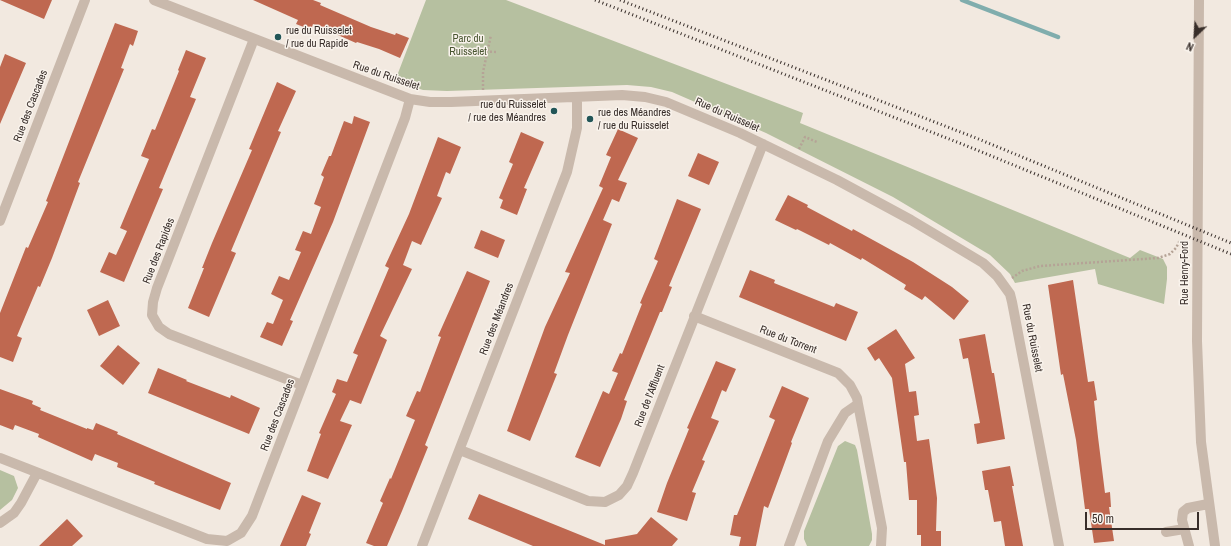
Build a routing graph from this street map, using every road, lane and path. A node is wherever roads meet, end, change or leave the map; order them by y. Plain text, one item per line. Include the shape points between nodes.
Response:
1 (85, 0) edge
2 (154, 0) edge
3 (1199, 0) edge
4 (491, 35) dead end
5 (254, 39) junction
6 (466, 51) dead end
7 (486, 52) junction
8 (498, 52) dead end
9 (577, 97) junction
10 (410, 99) junction
11 (483, 101) junction
12 (817, 142) dead end
13 (763, 144) junction
14 (795, 159) junction
15 (0, 221) edge
16 (1196, 244) junction
17 (1004, 284) junction
18 (694, 316) junction
19 (302, 385) junction
20 (858, 404) junction
21 (460, 450) junction
22 (0, 458) edge
23 (37, 473) junction
24 (1208, 504) junction
25 (0, 523) edge
26 (1184, 528) junction
27 (1166, 532) dead end
28 (422, 546) edge
29 (789, 546) edge
30 (881, 546) edge
31 (1059, 546) edge
32 (1189, 546) edge
33 (1215, 546) edge

1 - 15 street, Rue des Cascades
2 - 5 street, Rue du Ruisselet
3 - 16 street, Rue Henry-Ford
4 - 7 path
5 - 10 street, Rue du Ruisselet
5 - 19 street, Rue des Rapides via 157,288 152,315 159,327 176,338
6 - 7 path
7 - 8 path
7 - 11 path via 482,76
9 - 11 street, Rue du Ruisselet
9 - 13 street, Rue du Ruisselet via 622,95 661,101
9 - 21 street, Rue des Méandres via 577,128 567,172
10 - 11 street, Rue du Ruisselet via 438,102
10 - 19 street, Rue des Cascades via 405,118
12 - 14 path via 805,137
13 - 14 street, Rue du Ruisselet
13 - 18 street, Rue de l'Affluent
14 - 17 street, Rue du Ruisselet via 887,206 957,247 983,263
16 - 17 path via 1179,242 1170,254 1158,258 1040,266 1022,271
16 - 24 street, Rue Henry-Ford via 1200,424
17 - 31 street, Rue du Ruisselet via 1010,294 1016,317
18 - 20 street, Rue du Torrent via 838,373 850,386
18 - 21 street, Rue de l'Affluent via 633,473 627,486 614,498 600,502 588,501
19 - 23 street, Rue des Cascades via 250,521 241,534 227,541 207,539
20 - 29 street via 844,414 828,441
20 - 30 street, Rue du Torrent via 882,528
21 - 28 street, Rue des Méandres
22 - 23 street, Rue des Cascades
23 - 25 street via 22,503 14,513
24 - 26 street via 1185,510 1182,516
24 - 33 street, Rue Henry-Ford
26 - 27 street
26 - 32 street

